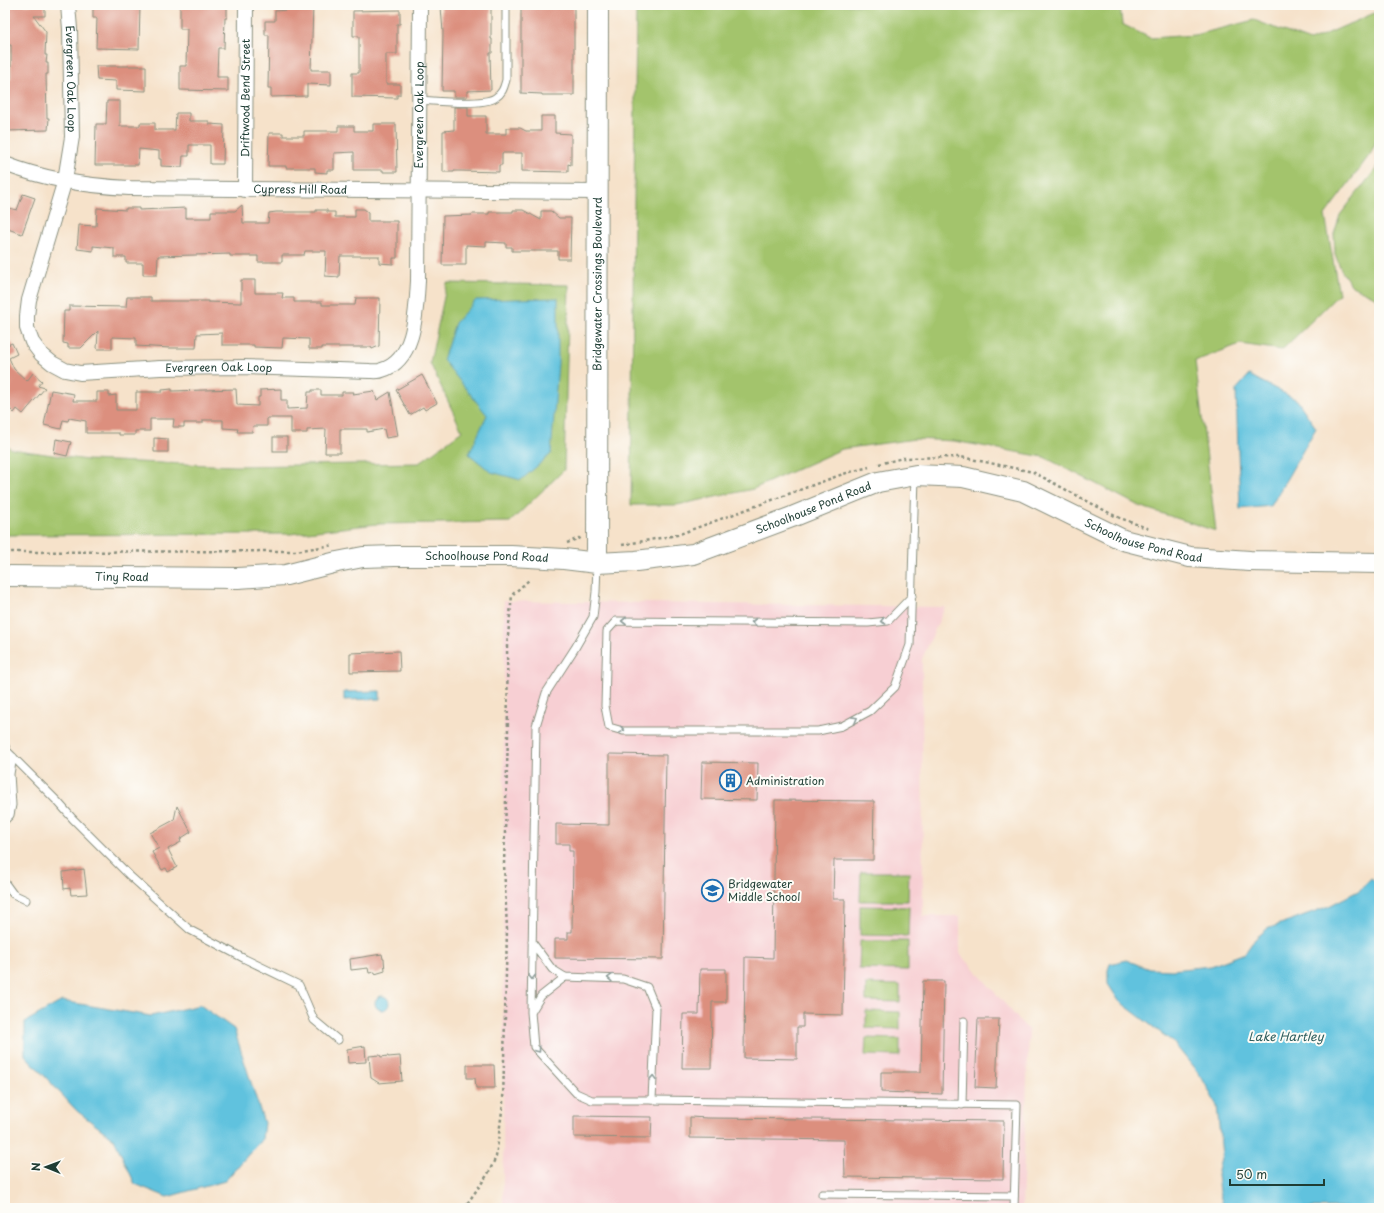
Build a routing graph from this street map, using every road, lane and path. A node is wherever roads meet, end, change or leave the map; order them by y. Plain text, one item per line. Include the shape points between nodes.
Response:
1 (68, 5) edge
2 (246, 5) edge
3 (420, 5) edge
4 (506, 5) edge
5 (598, 5) edge
6 (420, 100) junction
7 (5, 164) edge
8 (65, 180) junction
9 (246, 190) junction
10 (419, 191) junction
11 (598, 192) junction
12 (916, 475) junction
13 (1152, 530) dead end
14 (564, 544) dead end
15 (334, 545) dead end
16 (5, 552) edge
17 (597, 555) junction
18 (1379, 563) edge
19 (5, 576) edge
20 (238, 578) joint
21 (529, 580) dead end
22 (912, 596) junction
23 (5, 746) edge
24 (13, 757) junction
25 (5, 820) edge
26 (5, 883) edge
27 (26, 900) dead end
28 (532, 942) junction
29 (565, 977) junction
30 (531, 1012) junction
31 (964, 1021) dead end
32 (338, 1040) dead end
33 (652, 1100) junction
34 (962, 1104) junction
35 (822, 1194) dead end
36 (1014, 1196) junction
37 (464, 1208) edge
38 (1014, 1208) edge

1 - 8 street, Evergreen Oak Loop via 72,137
2 - 9 street, Driftwood Bend Street
3 - 6 street, Evergreen Oak Loop
4 - 6 lane via 506,80 503,90 495,98 483,102
5 - 11 street, Bridgewater Crossings Boulevard
6 - 10 street, Evergreen Oak Loop
7 - 8 street, Cypress Hill Road
8 - 9 street, Cypress Hill Road via 129,188
8 - 10 street, Evergreen Oak Loop via 28,300 27,328 32,342 52,364 80,373 160,368 243,367 382,371 394,365 408,346 416,310
9 - 10 street, Cypress Hill Road
10 - 11 street, Cypress Hill Road
11 - 17 street, Bridgewater Crossings Boulevard
12 - 17 street, Schoolhouse Pond Road via 878,482 792,518 693,554 636,561
12 - 18 street, Schoolhouse Pond Road via 962,477 1024,491 1123,540 1190,557 1250,561
12 - 22 lane
13 - 17 path via 1116,516 1033,472 961,457 903,458 843,474 677,535 616,546
14 - 17 path via 579,538
15 - 16 path via 295,551
17 - 20 street, Schoolhouse Pond Road via 564,559 511,556 363,557 286,575
17 - 28 lane via 593,617 546,693 536,726
19 - 20 street, Tiny Road
21 - 37 path via 512,595 507,646 508,736 504,864 507,929 503,1103 496,1158
22 -> 22 lane via 888,621 868,623 616,621 607,631 605,706 609,727 623,731 818,731 842,726 870,711 894,687 910,645
23 - 24 lane
24 - 25 lane via 10,774 12,805 10,815
24 - 32 lane via 130,876 190,930 299,985 314,1020
26 - 27 lane via 12,894
28 - 29 lane via 552,969
28 -> 30 lane
29 - 30 lane via 541,996
33 -> 29 lane via 656,1009 647,987 623,979
30 -> 33 lane via 534,1047 576,1093 592,1100
31 - 34 lane
33 - 34 lane
34 - 36 lane via 1016,1106
35 - 36 lane
36 - 38 lane

